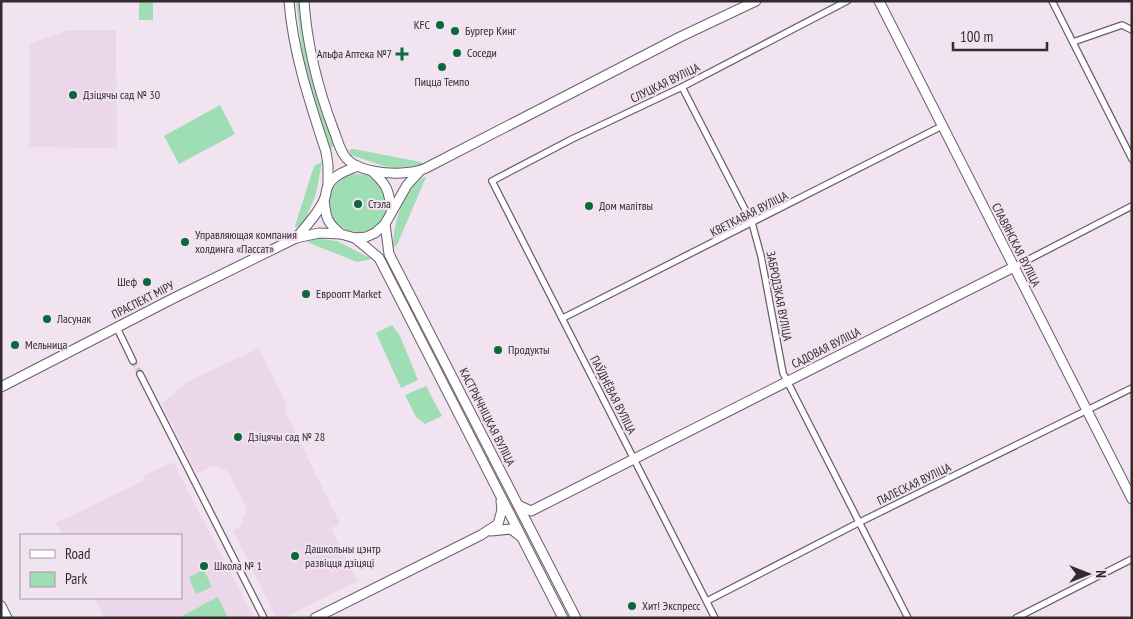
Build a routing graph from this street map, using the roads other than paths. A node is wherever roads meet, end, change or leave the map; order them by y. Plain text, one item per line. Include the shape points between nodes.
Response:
1 (289, 1) edge
2 (304, 1) edge
3 (756, 1) edge
4 (847, 1) edge
5 (879, 1) edge
6 (1052, 1) edge
7 (1132, 30) edge
8 (1076, 41) junction
9 (682, 87) junction
10 (942, 126) junction
11 (1132, 159) edge
12 (358, 166) junction
13 (372, 171) junction
14 (419, 172) junction
15 (492, 181) joint
16 (328, 186) junction
17 (324, 200) junction
18 (1132, 206) edge
19 (391, 210) junction
20 (385, 224) junction
21 (752, 224) junction
22 (341, 234) junction
23 (296, 238) junction
24 (355, 238) junction
25 (1014, 267) junction
26 (563, 318) junction
27 (117, 328) junction
28 (133, 361) tunnel mouth
29 (140, 374) tunnel mouth
30 (788, 382) junction
31 (1, 386) edge
32 (1132, 388) edge
33 (1086, 410) junction
34 (634, 460) junction
35 (500, 494) junction
36 (1132, 499) edge
37 (518, 505) junction
38 (531, 511) junction
39 (858, 523) junction
40 (528, 526) junction
41 (481, 535) junction
42 (527, 545) junction
43 (1132, 559) edge
44 (707, 601) junction
45 (1, 606) edge
46 (7, 618) edge
47 (264, 618) edge
48 (315, 618) edge
49 (563, 618) edge
50 (576, 618) edge
51 (716, 618) edge
52 (908, 618) edge
53 (1016, 618) edge

1 - 16 main road via 299,65 326,152
2 - 12 main road via 313,66 325,107 344,155
3 - 14 main road
4 - 9 street, СЛУЦКАЯ ВУЛІЦА
5 - 10 main road, СЛАВЯНСКАЯ ВУЛІЦА
6 - 8 street
7 - 8 street via 1122,25
8 - 11 street
9 - 15 street, СЛУЦКАЯ ВУЛІЦА
9 - 21 street, ЗАБРОДЗКАЯ ВУЛІЦА
10 - 21 street, КВЕТКАВАЯ ВУЛІЦА
10 - 25 main road, СЛАВЯНСКАЯ ВУЛІЦА
12 - 13 main road
12 - 16 main road via 343,172
13 - 14 main road
13 - 19 main road via 386,184
14 - 19 main road via 406,185
15 - 26 street, ПАЎДНЁВАЯ ВУЛІЦА
16 - 17 main road
17 - 22 main road via 326,216 331,226
17 - 23 main road
18 - 25 street, САДОВАЯ ВУЛІЦА
19 - 20 main road
20 - 24 main road via 366,237
20 - 37 main road, КАСТРЫЧНІЦКАЯ ВУЛІЦА via 389,254
21 - 26 street, КВЕТКАВАЯ ВУЛІЦА
21 - 30 street, ЗАБРОДЗКАЯ ВУЛІЦА via 783,373
22 - 23 main road via 319,233
22 - 24 main road
23 - 27 main road, ПРАСПЕКТ МІРУ
24 - 35 main road, КАСТРЫЧНІЦКАЯ ВУЛІЦА via 379,258
25 - 30 main road, САДОВАЯ ВУЛІЦА
25 - 33 main road, СЛАВЯНСКАЯ ВУЛІЦА
26 - 34 street, ПАЎДНЁВАЯ ВУЛІЦА
27 - 28 street
27 - 31 main road, ПРАСПЕКТ МІРУ
29 - 47 street
30 - 34 main road, САДОВАЯ ВУЛІЦА
30 - 39 street, ЗАБРОДЗКАЯ ВУЛІЦА
32 - 33 street, ПАЛЕСКАЯ ВУЛІЦА
33 - 36 main road, СЛАВЯНСКАЯ ВУЛІЦА
33 - 39 street, ПАЛЕСКАЯ ВУЛІЦА
34 - 38 main road, САДОВАЯ ВУЛІЦА
34 - 44 street, ПАЎДНЁВАЯ ВУЛІЦА
35 - 41 main road via 502,510 498,524
35 - 42 main road, КАСТРЫЧНІЦКАЯ ВУЛІЦА
37 - 38 main road
37 - 40 main road, КАСТРЫЧНІЦКАЯ ВУЛІЦА
38 - 40 main road
39 - 44 street, ПАЛЕСКАЯ ВУЛІЦА
39 - 52 street, ЗАБРОДЗКАЯ ВУЛІЦА
40 - 50 main road, КАСТРЫЧНІЦКАЯ ВУЛІЦА
41 - 42 main road via 510,529
41 - 48 main road
42 - 49 main road, КАСТРЫЧНІЦКАЯ ВУЛІЦА
43 - 53 street
44 - 51 street, ПАЎДНЁВАЯ ВУЛІЦА
45 - 46 main road

